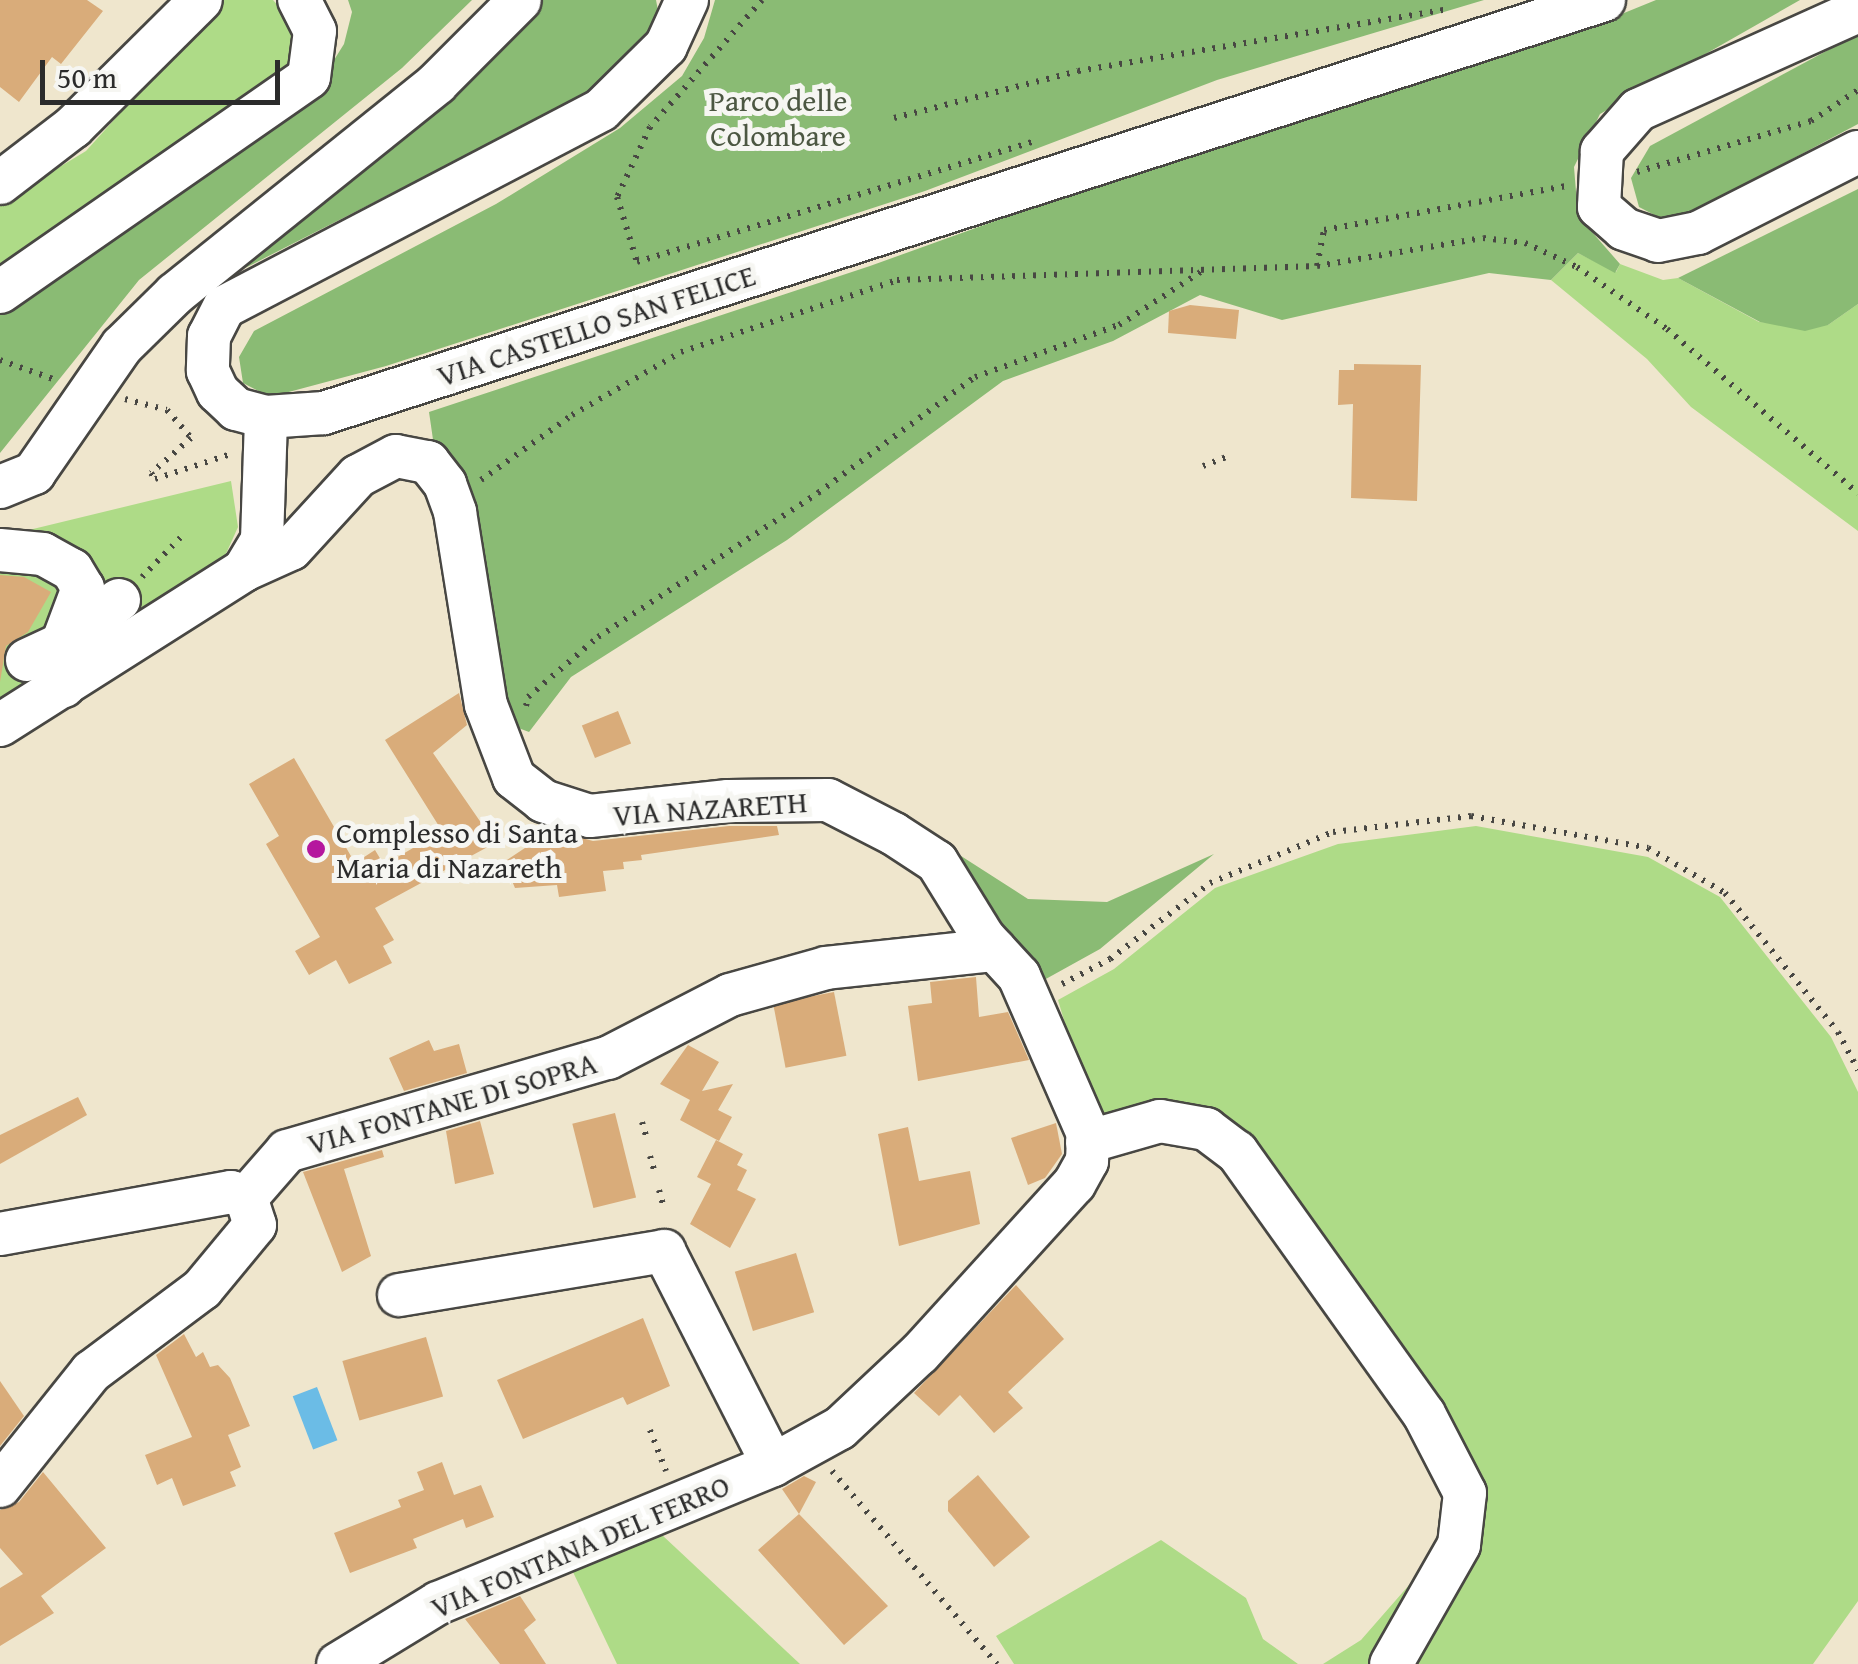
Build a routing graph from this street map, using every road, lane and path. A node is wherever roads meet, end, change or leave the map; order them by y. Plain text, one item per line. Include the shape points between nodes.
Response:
1 (201, 0) edge
2 (300, 0) edge
3 (520, 0) edge
4 (688, 0) edge
5 (762, 0) edge
6 (1604, 0) edge
7 (1858, 11) edge
8 (1400, 30) dead end
9 (1858, 90) edge
10 (894, 118) dead end
11 (1037, 140) dead end
12 (1858, 152) edge
13 (1597, 181) junction
14 (0, 184) edge
15 (1316, 266) junction
16 (1203, 270) junction
17 (0, 292) edge
18 (0, 360) edge
19 (90, 391) junction
20 (167, 410) dead end
21 (266, 416) junction
22 (1232, 455) dead end
23 (428, 462) junction
24 (1203, 466) dead end
25 (0, 487) edge
26 (1858, 494) edge
27 (183, 535) dead end
28 (0, 550) edge
29 (244, 570) junction
30 (119, 600) joint
31 (51, 663) junction
32 (524, 713) dead end
33 (0, 725) edge
34 (996, 950) junction
35 (1031, 1001) junction
36 (1858, 1070) edge
37 (642, 1122) dead end
38 (646, 1136) dead end
39 (1088, 1142) junction
40 (650, 1156) dead end
41 (654, 1170) dead end
42 (659, 1190) dead end
43 (246, 1198) junction
44 (664, 1209) dead end
45 (0, 1234) edge
46 (400, 1294) dead end
47 (650, 1430) dead end
48 (791, 1455) junction
49 (663, 1466) dead end
50 (0, 1486) edge
51 (338, 1664) edge
52 (996, 1664) edge
53 (1392, 1664) edge

1 - 14 street via 73,127
2 - 17 street via 315,32 309,76
3 - 19 street via 437,83 175,294 122,346
4 - 21 street via 666,46 601,110 224,307 209,336 208,371 236,409
5 - 11 path via 650,127 617,197 637,262
6 - 21 street, VIA CASTELLO SAN FELICE via 324,413
7 - 13 street via 1638,110 1602,151
8 - 10 path via 1457,10 1078,71
9 - 13 path via 1793,127 1703,158
12 - 13 street via 1698,233 1658,241 1624,229 1600,206
13 - 15 path via 1324,230
15 - 16 path
15 - 26 path via 1483,238 1525,244 1577,267 1667,329
16 - 23 path via 897,280 681,352 572,415 473,486
16 - 32 path via 1120,325 974,378 818,493 598,637 528,697
18 - 19 path
19 - 25 street via 34,472
20 - 21 path via 191,438 151,472 156,479 227,456
21 - 29 street via 262,540
22 - 24 path
23 - 29 street via 396,456 358,476 291,550
23 - 34 street, VIA NAZARETH via 454,512 470,631 514,778 542,801 590,816 728,801 828,800 937,862
27 - 30 path
28 - 31 street via 42,554 72,570 83,588
29 - 31 street
30 - 31 street
31 - 33 street
34 - 35 street
34 - 43 street, VIA FONTANE DI SOPRA via 826,968 730,995 608,1058 288,1151
35 - 36 path via 1110,959 1210,883 1332,832 1471,816 1648,848 1725,893 1838,1032
35 - 39 street
37 - 38 path
39 - 48 street, VIA FONTANA DEL FERRO via 1087,1161 1074,1184 932,1339 840,1428
39 - 53 street via 1160,1121 1206,1129 1237,1152 1424,1414 1465,1493 1459,1546
40 - 41 path
42 - 44 path
43 - 45 street via 231,1192
43 - 50 street via 255,1224 202,1288 92,1372
46 - 48 street via 664,1251
47 - 49 path
48 - 51 street, VIA FONTANA DEL FERRO via 438,1603
48 - 52 path

